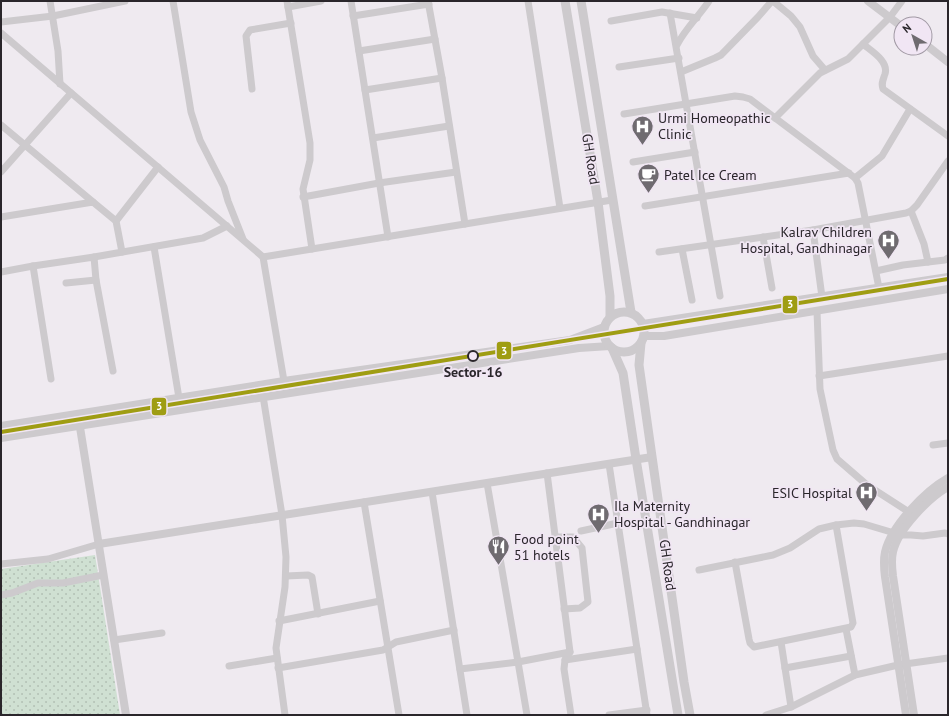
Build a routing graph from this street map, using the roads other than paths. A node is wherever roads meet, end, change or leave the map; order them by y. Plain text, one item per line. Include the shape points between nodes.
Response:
1 (50, 1) edge
2 (125, 1) edge
3 (173, 1) edge
4 (321, 1) edge
5 (351, 1) edge
6 (528, 1) edge
7 (565, 1) edge
8 (581, 1) edge
9 (709, 1) edge
10 (772, 1) edge
11 (868, 1) edge
12 (902, 1) edge
13 (428, 3) edge
14 (287, 4) edge
15 (670, 13) junction
16 (53, 16) junction
17 (353, 16) junction
18 (890, 17) junction
19 (697, 18) junction
20 (893, 19) edge
21 (611, 21) dead end
22 (1, 22) edge
23 (291, 23) junction
24 (1, 33) edge
25 (435, 39) junction
26 (863, 44) junction
27 (677, 45) junction
28 (933, 50) edge
29 (359, 51) junction
30 (679, 58) junction
31 (948, 62) edge
32 (619, 67) dead end
33 (825, 70) junction
34 (681, 72) junction
35 (442, 78) junction
36 (60, 84) junction
37 (252, 89) dead end
38 (365, 90) junction
39 (71, 93) junction
40 (687, 103) junction
41 (910, 109) junction
42 (624, 114) dead end
43 (775, 118) junction
44 (1, 125) edge
45 (449, 126) junction
46 (948, 136) edge
47 (373, 138) junction
48 (25, 145) junction
49 (695, 152) junction
50 (948, 161) edge
51 (633, 162) dead end
52 (158, 167) junction
53 (1, 172) edge
54 (456, 172) junction
55 (852, 175) junction
56 (379, 183) junction
57 (303, 197) junction
58 (702, 197) junction
59 (612, 200) junction
60 (93, 202) junction
61 (598, 202) junction
62 (645, 206) dead end
63 (560, 208) junction
64 (912, 211) junction
65 (1, 217) edge
66 (116, 221) junction
67 (865, 221) junction
68 (465, 224) junction
69 (227, 226) junction
70 (813, 230) junction
71 (388, 237) junction
72 (763, 237) junction
73 (244, 241) junction
74 (710, 244) junction
75 (154, 247) junction
76 (312, 249) junction
77 (682, 249) junction
78 (122, 252) junction
79 (659, 252) dead end
80 (94, 257) junction
81 (263, 257) junction
82 (948, 258) edge
83 (928, 262) junction
84 (33, 266) junction
85 (876, 271) junction
86 (1, 272) edge
87 (948, 277) edge
88 (96, 280) junction
89 (66, 283) dead end
90 (772, 288) dead end
91 (879, 288) junction
92 (948, 289) edge
93 (720, 296) dead end
94 (822, 297) junction
95 (692, 300) dead end
96 (817, 311) junction
97 (631, 312) junction
98 (610, 317) junction
99 (643, 324) junction
100 (604, 327) junction
101 (642, 340) junction
102 (611, 347) junction
103 (948, 356) edge
104 (113, 371) dead end
105 (818, 376) junction
106 (51, 379) dead end
107 (284, 381) junction
108 (263, 396) junction
109 (179, 398) junction
110 (78, 414) junction
111 (79, 425) junction
112 (1, 426) edge
113 (1, 438) edge
114 (948, 443) edge
115 (933, 445) dead end
116 (652, 457) junction
117 (636, 459) junction
118 (609, 464) junction
119 (547, 473) junction
120 (948, 478) edge
121 (487, 483) junction
122 (948, 487) edge
123 (432, 492) junction
124 (364, 502) junction
125 (912, 514) junction
126 (282, 515) junction
127 (618, 523) junction
128 (836, 525) junction
129 (581, 531) dead end
130 (897, 534) junction
131 (948, 534) edge
132 (555, 537) junction
133 (99, 544) junction
134 (735, 562) junction
135 (1, 564) edge
136 (699, 570) dead end
137 (103, 574) junction
138 (286, 576) junction
139 (1, 595) edge
140 (380, 601) junction
141 (564, 609) junction
142 (318, 614) junction
143 (280, 621) junction
144 (846, 629) junction
145 (454, 630) junction
146 (162, 633) dead end
147 (114, 640) junction
148 (781, 642) junction
149 (388, 647) junction
150 (637, 649) junction
151 (570, 652) junction
152 (852, 656) junction
153 (277, 658) junction
154 (948, 658) edge
155 (565, 660) junction
156 (518, 662) junction
157 (902, 665) junction
158 (229, 666) dead end
159 (278, 668) junction
160 (785, 668) junction
161 (460, 669) junction
162 (855, 675) junction
163 (791, 707) junction
164 (647, 713) edge
165 (126, 715) edge
166 (284, 715) edge
167 (399, 715) edge
168 (467, 715) edge
169 (527, 715) edge
170 (571, 715) edge
171 (609, 715) edge
172 (678, 715) edge
173 (690, 715) edge
174 (766, 715) edge
175 (906, 715) edge
176 (914, 715) edge

1 - 16 street
2 - 16 street
3 - 73 street via 196,130 224,188
4 - 14 street
5 - 17 street
6 - 63 street
7 - 61 main road, GH Road
8 - 59 main road, GH Road
9 - 19 street
10 - 33 street via 800,27 813,56
10 - 34 street via 720,55
11 - 18 street
12 - 18 street
13 - 17 street
13 - 25 street
14 - 23 street
15 - 19 street
15 - 21 street via 662,12
15 - 27 street
16 - 22 street
16 - 36 street
17 - 29 street
18 - 20 street
18 - 26 street
19 - 27 street via 684,32
23 - 37 street via 250,30 247,33
23 - 57 street via 311,150
24 - 36 street
25 - 29 street
25 - 35 street
26 - 33 street via 848,59
26 - 41 street via 883,62 886,72 881,84 883,89
27 - 30 street
28 - 31 street
29 - 38 street
30 - 32 street
30 - 34 street
33 - 43 street
34 - 40 street
35 - 38 street
35 - 45 street
36 - 39 street
38 - 47 street
39 - 48 street
39 - 52 street
40 - 42 street
40 - 43 street via 743,96
40 - 49 street
41 - 46 street
41 - 55 street via 882,156
43 - 55 street
44 - 48 street
45 - 47 street
45 - 54 street
47 - 56 street
48 - 53 street
48 - 60 street
49 - 51 street
49 - 58 street
50 - 64 street
52 - 66 street
52 - 69 street
54 - 56 street
54 - 68 street
55 - 58 street
55 - 67 street via 858,183
56 - 57 street
56 - 71 street
57 - 76 street
58 - 62 street
58 - 74 street
59 - 61 street
59 - 97 main road, GH Road
60 - 65 street
60 - 66 street
61 - 63 street
61 - 98 main road, GH Road via 610,296
63 - 68 street
64 - 67 street
64 - 83 street
66 - 78 street
67 - 70 street
67 - 85 street
68 - 71 street
69 - 73 street
69 - 75 street via 203,238
70 - 72 street
70 - 94 street
71 - 76 street
72 - 74 street
72 - 90 street
73 - 81 street
74 - 77 street
74 - 93 street
75 - 78 street
75 - 109 street
76 - 81 street
77 - 79 street
77 - 95 street
78 - 80 street
80 - 84 street
80 - 88 street
81 - 107 street
82 - 83 street
83 - 85 street
84 - 86 street
84 - 106 street
85 - 91 street
87 - 91 street
88 - 89 street
88 - 104 street
91 - 94 street
92 - 96 street
94 - 99 street
96 - 101 street
96 - 105 street
97 - 98 main road via 620,312
97 - 99 main road
98 - 100 main road
99 - 101 main road
100 - 102 main road via 605,337
100 - 107 street via 570,340
101 - 102 main road via 630,351 618,351
101 - 116 main road, GH Road via 639,365
102 - 108 street via 579,348
102 - 117 main road, GH Road via 623,373
103 - 105 street
105 - 125 street via 837,459 867,485
107 - 109 street
108 - 111 street
108 - 126 street
109 - 110 street
110 - 111 street
110 - 112 street
111 - 113 street
111 - 133 street
114 - 115 street
116 - 117 street
116 - 173 main road, GH Road
117 - 118 street
117 - 172 main road, GH Road
118 - 119 street
118 - 127 street
119 - 121 street
119 - 132 street
120 - 125 street via 928,492
121 - 123 street
121 - 156 street
122 - 125 street
123 - 124 street
123 - 145 street
124 - 126 street
124 - 140 street
125 - 130 street
126 - 133 street
126 - 138 street
127 - 129 street
127 - 150 street
128 - 130 street via 864,524
128 - 134 street via 819,529 790,548 773,555
128 - 144 street via 853,623
130 - 131 street
130 - 157 street via 887,546 884,560
132 - 141 street
132 - 141 street via 572,537 582,548 588,594 588,602 580,608
133 - 135 street via 48,559
133 - 137 street
134 - 136 street
134 - 148 street via 750,644 754,647
137 - 139 street via 63,583 38,583
137 - 147 street
138 - 142 street via 312,577
138 - 143 street
140 - 142 street
140 - 149 street
141 - 151 street
142 - 143 street
143 - 153 street
144 - 148 street
144 - 152 street
145 - 149 street via 396,642
145 - 161 street
146 - 147 street
147 - 165 street
148 - 160 street
149 - 159 street via 383,650
149 - 167 street
150 - 155 street
150 - 164 street
151 - 155 street
151 - 156 street
152 - 160 street
152 - 162 street
153 - 158 street
153 - 159 street
154 - 157 street
155 - 170 street
156 - 161 street
156 - 169 street
157 - 162 street
157 - 175 street
157 - 176 street
159 - 166 street
160 - 163 street
161 - 168 street
162 - 163 street
163 - 174 street
164 - 171 street

